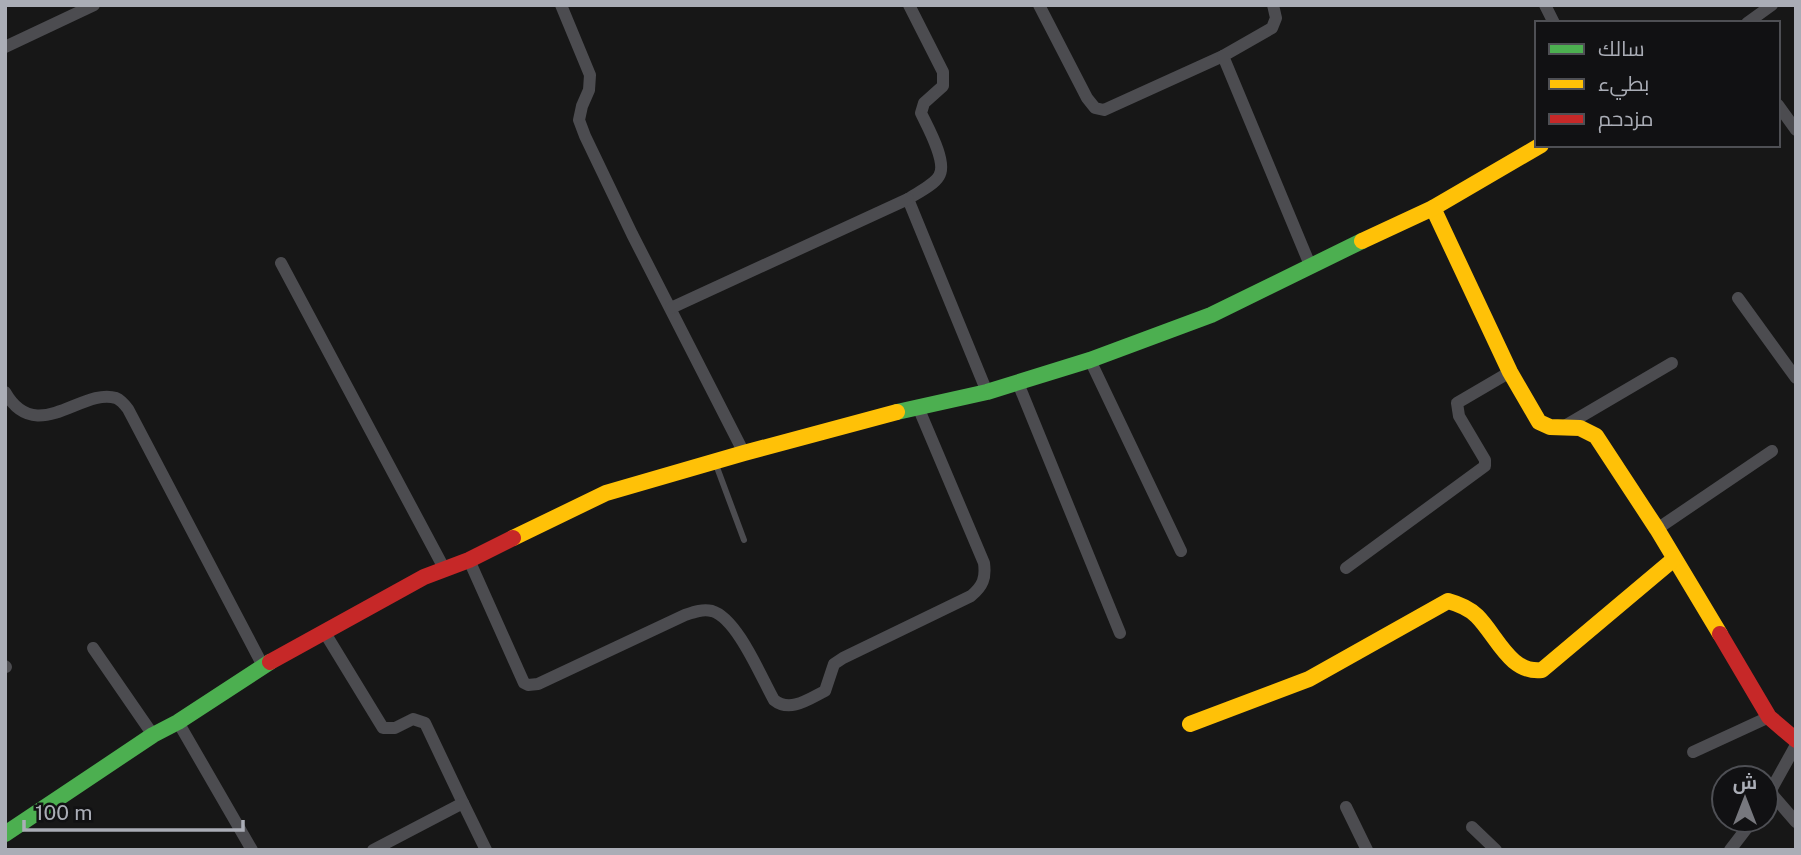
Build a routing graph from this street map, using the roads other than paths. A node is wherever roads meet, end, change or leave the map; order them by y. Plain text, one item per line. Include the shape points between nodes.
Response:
1 (94, 5) edge
2 (561, 5) edge
3 (909, 5) edge
4 (1039, 5) edge
5 (1273, 5) edge
6 (1545, 5) edge
7 (1772, 5) edge
8 (1553, 21) edge
9 (1750, 21) edge
10 (5, 47) edge
11 (1223, 55) junction
12 (1780, 108) edge
13 (1796, 130) edge
14 (1538, 147) edge
15 (908, 199) junction
16 (1433, 208) junction
17 (281, 263) dead end
18 (1310, 265) junction
19 (1738, 298) dead end
20 (671, 308) junction
21 (1090, 360) junction
22 (1672, 363) dead end
23 (1510, 372) junction
24 (1796, 378) edge
25 (1018, 383) junction
26 (5, 392) edge
27 (987, 392) junction
28 (918, 407) junction
29 (1563, 428) junction
30 (1772, 451) dead end
31 (744, 453) junction
32 (714, 461) junction
33 (1657, 529) junction
34 (744, 540) dead end
35 (1181, 551) dead end
36 (1674, 559) junction
37 (470, 560) junction
38 (1346, 568) dead end
39 (445, 570) junction
40 (325, 633) junction
41 (1120, 634) dead end
42 (93, 648) dead end
43 (263, 666) junction
44 (1769, 716) junction
45 (178, 722) junction
46 (1190, 724) dead end
47 (153, 735) junction
48 (1796, 742) edge
49 (1693, 752) dead end
50 (1780, 772) edge
51 (463, 803) junction
52 (1346, 807) dead end
53 (1780, 807) edge
54 (1796, 822) edge
55 (1472, 827) dead end
56 (5, 834) edge
57 (1742, 834) edge
58 (252, 850) edge
59 (373, 850) edge
60 (486, 850) edge
61 (1367, 850) edge
62 (1496, 850) edge
63 (1730, 850) edge

1 - 10 street
2 - 20 street via 590,75 579,120
3 - 15 street via 943,72 943,86 924,103 921,113 940,156 939,177
4 - 11 street via 1095,108 1104,110
5 - 11 street via 1276,18 1272,28
6 - 8 street
7 - 9 street
11 - 18 street
12 - 13 street
14 - 16 street
15 - 20 street
15 - 27 street
16 - 18 street
16 - 23 street
17 - 39 street
18 - 21 street via 1211,315
19 - 24 street
20 - 31 street
21 - 25 street
21 - 35 street
22 - 29 street
23 - 29 street via 1539,422
23 - 38 street via 1457,403 1485,466
25 - 27 street
25 - 41 street
26 - 43 street via 12,404 25,412 44,415 102,397 121,401
27 - 28 street
28 - 31 street
28 - 37 street via 984,563 985,579 971,596 834,664 825,691 790,707 774,700 727,620 713,611 685,615 528,685
29 - 33 street via 1580,428 1596,436
30 - 33 street
31 - 32 street
32 - 34 lane
32 - 37 street via 606,493
33 - 36 street
36 - 44 street
36 - 46 street via 1536,673 1519,668 1471,608 1448,601 1309,678
37 - 39 street
39 - 40 street via 424,577
40 - 43 street
40 - 51 street via 383,728 417,718 425,723
42 - 47 street
43 - 45 street
44 - 48 street
44 - 49 street
45 - 47 street
45 - 58 street
47 - 56 street
48 - 50 street
51 - 59 street
51 - 60 street
52 - 61 street
53 - 54 street
55 - 62 street
57 - 63 street

